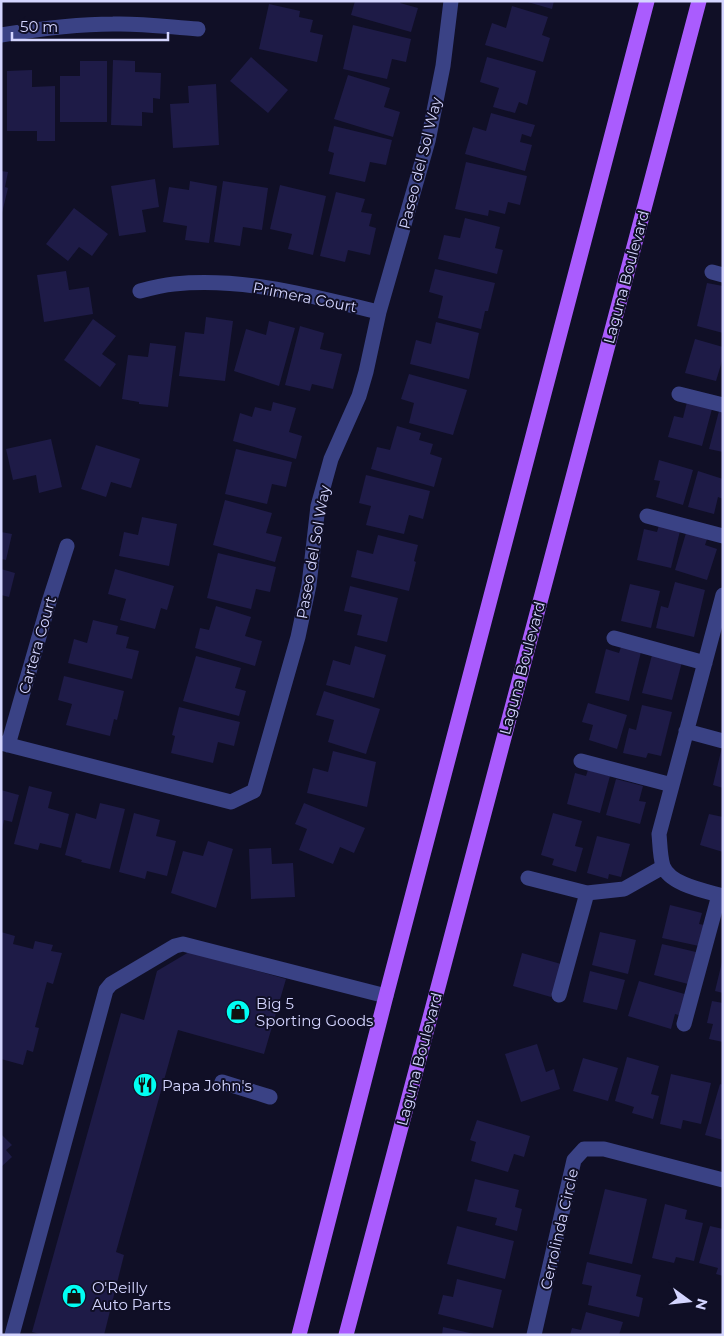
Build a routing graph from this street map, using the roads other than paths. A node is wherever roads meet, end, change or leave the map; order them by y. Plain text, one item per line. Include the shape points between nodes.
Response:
1 (451, 1) edge
2 (646, 1) edge
3 (699, 1) edge
4 (198, 29) dead end
5 (1, 35) edge
6 (140, 290) dead end
7 (379, 312) junction
8 (680, 394) dead end
9 (723, 405) edge
10 (647, 516) dead end
11 (723, 536) edge
12 (67, 546) dead end
13 (722, 604) edge
14 (614, 638) dead end
15 (705, 663) junction
16 (686, 731) junction
17 (723, 741) edge
18 (5, 744) edge
19 (581, 761) dead end
20 (672, 785) junction
21 (663, 867) junction
22 (528, 878) dead end
23 (587, 893) junction
24 (721, 895) edge
25 (559, 995) dead end
26 (386, 996) junction
27 (684, 1024) dead end
28 (222, 1082) dead end
29 (270, 1097) dead end
30 (723, 1180) edge
31 (12, 1335) edge
32 (299, 1335) edge
33 (346, 1335) edge
34 (534, 1335) edge

1 - 7 street, Paseo del Sol Way via 443,66 428,141
2 - 26 main road
3 - 33 main road, Laguna Boulevard
4 - 5 street via 111,24
6 - 7 street, Primera Court via 198,283 266,286
7 - 18 street, Paseo del Sol Way via 366,372 331,459 318,506 309,585 298,637 254,791 231,802
8 - 9 street
10 - 11 street
12 - 18 street, Cartera Court
13 - 15 street
14 - 15 street
15 - 16 street
16 - 17 street
16 - 20 street
19 - 20 street
20 - 21 street via 659,834
21 - 23 street via 624,889
21 - 24 street via 672,878 684,884
22 - 23 street
23 - 25 street
24 - 27 street
26 - 31 street via 183,944 111,984 106,990
26 - 32 main road
28 - 29 street
30 - 34 street, Cerrolinda Circle via 604,1149 584,1148 574,1160

